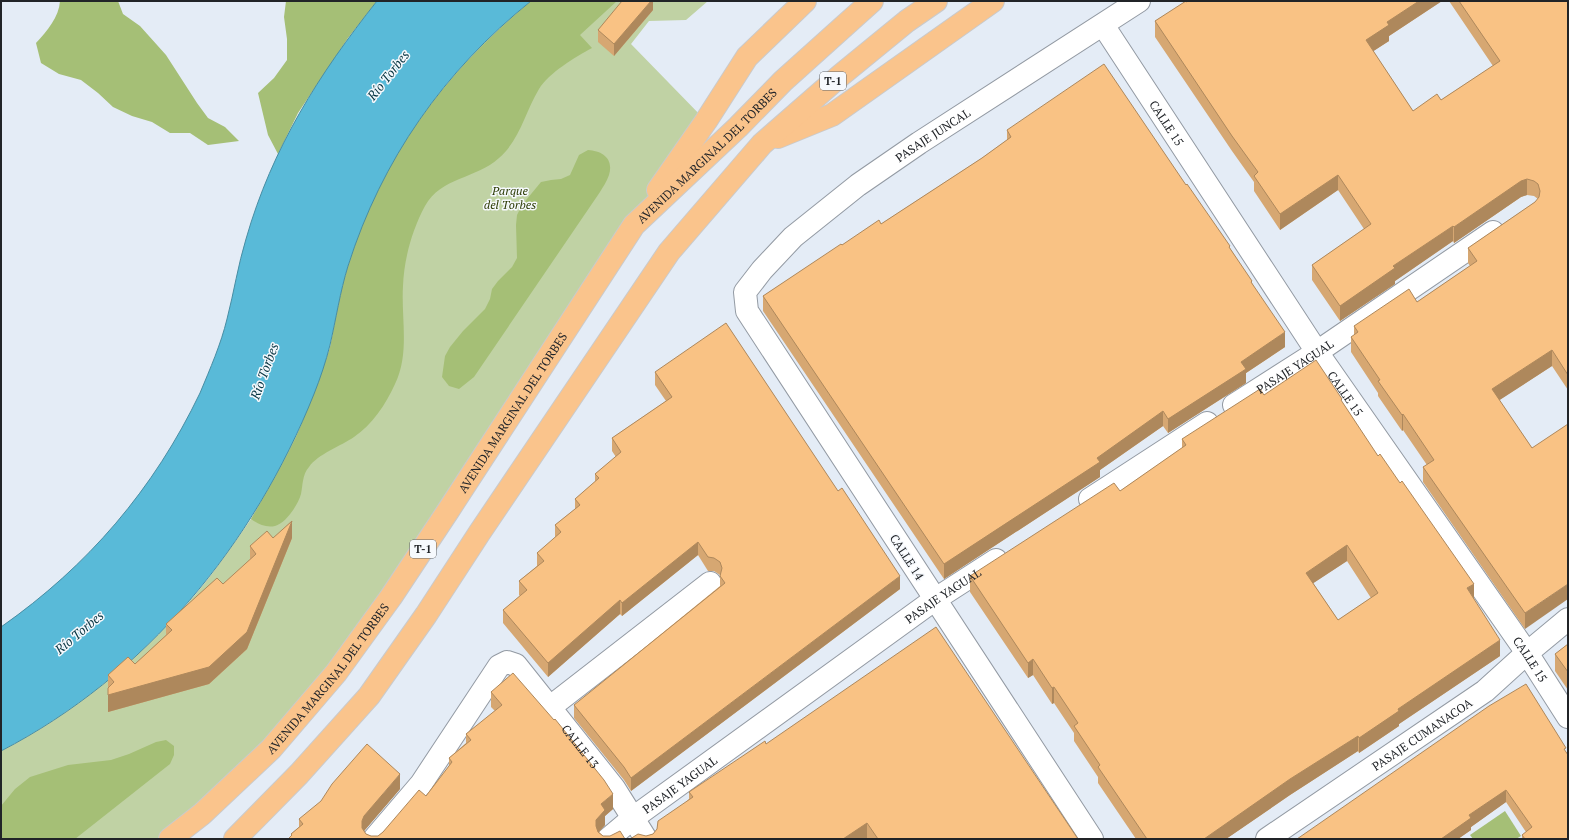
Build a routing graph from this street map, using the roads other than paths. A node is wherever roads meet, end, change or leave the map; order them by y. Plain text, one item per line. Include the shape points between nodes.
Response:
1 (805, 1) edge
2 (872, 1) edge
3 (936, 1) edge
4 (993, 1) edge
5 (1139, 1) edge
6 (1103, 25) junction
7 (762, 144) junction
8 (1509, 220) edge
9 (634, 225) junction
10 (745, 292) joint
11 (1317, 352) junction
12 (1075, 509) edge
13 (1015, 548) edge
14 (710, 583) dead end
15 (934, 600) junction
16 (1568, 619) edge
17 (1527, 652) junction
18 (550, 708) junction
19 (1568, 717) edge
20 (633, 818) junction
21 (170, 839) edge
22 (235, 839) edge
23 (374, 839) edge
24 (608, 839) edge
25 (646, 839) edge
26 (1092, 839) edge
27 (1267, 839) edge

1 - 9 highway via 747,57
2 - 9 highway, AVENIDA MARGINAL DEL TORBES / T-1 via 783,81
3 - 7 highway, T-1 via 907,21 841,75
4 - 7 highway via 832,115
5 - 6 street, PASAJE JUNCAL
6 - 10 street, PASAJE JUNCAL via 858,185 793,237
6 - 11 street, CALLE 15
7 - 22 highway, T-1 via 669,252 426,615 368,696 299,774
8 - 11 street, PASAJE YAGUAL
9 - 21 highway, AVENIDA MARGINAL DEL TORBES / T-1 via 391,597 336,673 271,749 202,814
10 - 15 street, CALLE 14 via 746,311
11 - 12 street, PASAJE YAGUAL
11 - 17 street, CALLE 15
13 - 15 street, PASAJE YAGUAL
14 - 18 street
15 - 20 street, PASAJE YAGUAL
15 - 26 street, CALLE 14
16 - 17 street, PASAJE CUMANACOA
17 - 19 street, CALLE 15
17 - 27 street, PASAJE CUMANACOA via 1485,692
18 - 20 street, CALLE 13 via 614,788
18 - 23 street, CALLE 13 via 516,666 507,662 499,666 421,784
20 - 24 street, PASAJE YAGUAL
20 - 25 street, CALLE 13

